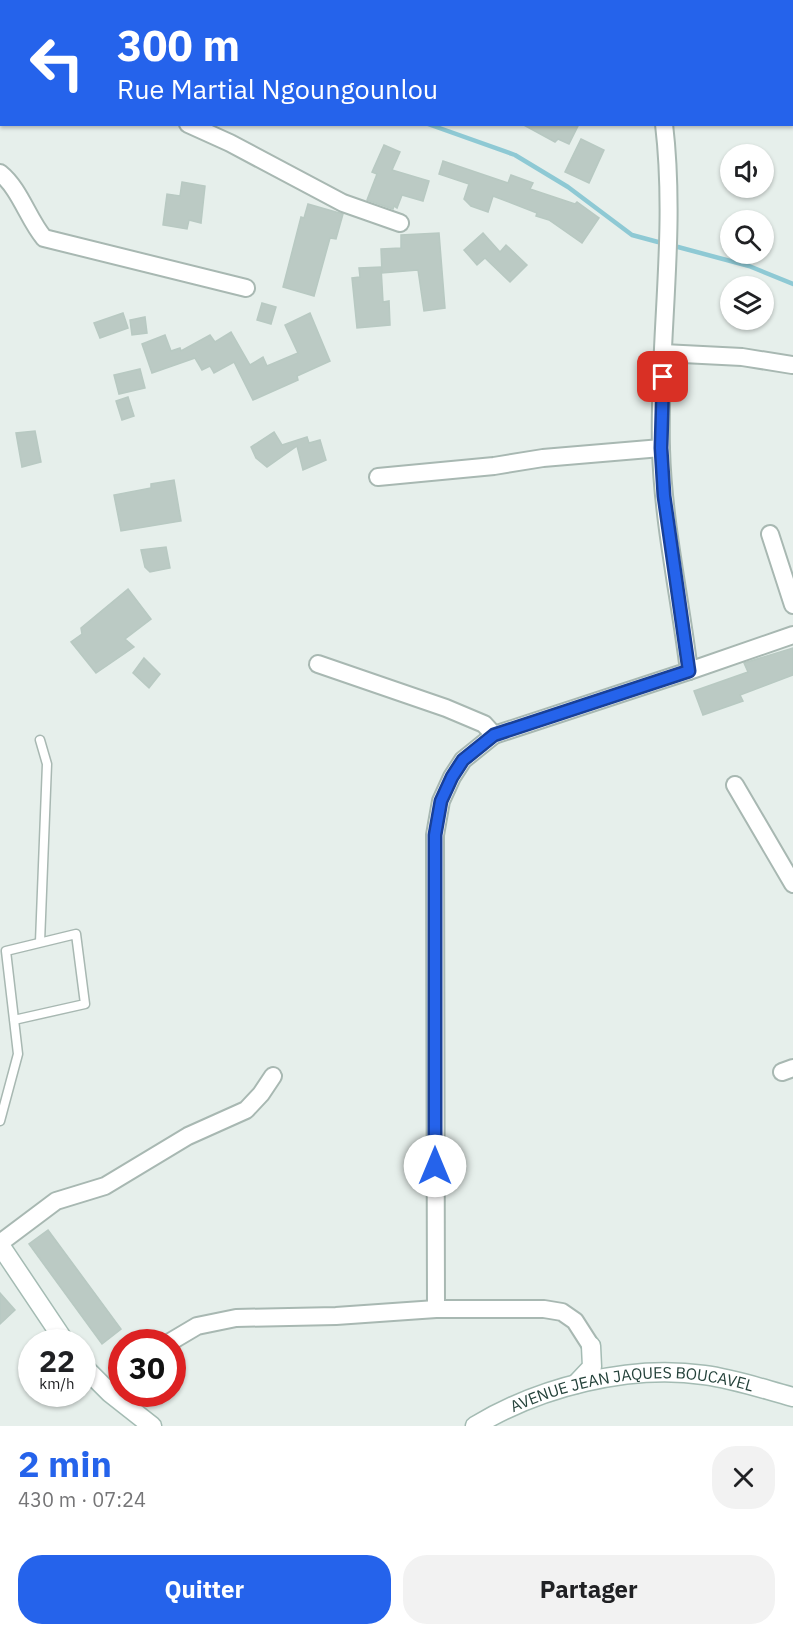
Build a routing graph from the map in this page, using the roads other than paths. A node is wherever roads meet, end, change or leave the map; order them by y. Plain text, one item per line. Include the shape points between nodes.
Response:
1 (192, 126) edge
2 (664, 126) edge
3 (0, 173) edge
4 (399, 223) dead end
5 (246, 288) dead end
6 (663, 353) junction
7 (792, 365) edge
8 (661, 448) junction
9 (378, 477) dead end
10 (770, 534) dead end
11 (793, 605) edge
12 (793, 635) edge
13 (318, 664) dead end
14 (689, 671) junction
15 (494, 735) junction
16 (40, 740) dead end
17 (735, 785) dead end
18 (793, 884) edge
19 (40, 942) junction
20 (14, 1020) junction
21 (273, 1076) dead end
22 (0, 1121) edge
23 (0, 1244) edge
24 (436, 1309) junction
25 (56, 1329) edge
26 (186, 1333) edge
27 (591, 1346) junction
28 (620, 1375) junction
29 (576, 1384) junction
30 (793, 1396) edge
31 (134, 1407) edge
32 (152, 1426) edge
33 (475, 1426) edge

1 - 4 street via 344,203
2 - 6 street via 670,228
3 - 5 street via 44,238
6 - 7 street via 742,357
6 - 8 street
8 - 9 street
8 - 14 street via 664,496
10 - 11 street
12 - 14 street
13 - 15 street via 446,708 484,724
14 - 15 street
15 - 24 street via 463,760 452,777 441,801 435,835
16 - 19 lane via 47,764
17 - 18 street
19 - 20 lane via 6,951
19 - 20 lane via 76,934 85,1004
20 - 22 lane via 18,1054
21 - 23 street via 246,1110 179,1141 105,1186 56,1201
23 - 25 main road
24 - 26 street via 214,1321
24 - 27 street via 562,1312 575,1321
27 - 28 main road via 605,1366
27 - 29 main road via 592,1366
28 - 29 main road, AVENUE JEAN JAQUES BOUCAVEL
28 - 30 main road, AVENUE JEAN JAQUES BOUCAVEL via 701,1374
29 - 33 main road, AVENUE JEAN JAQUES BOUCAVEL via 510,1408
31 - 32 main road

